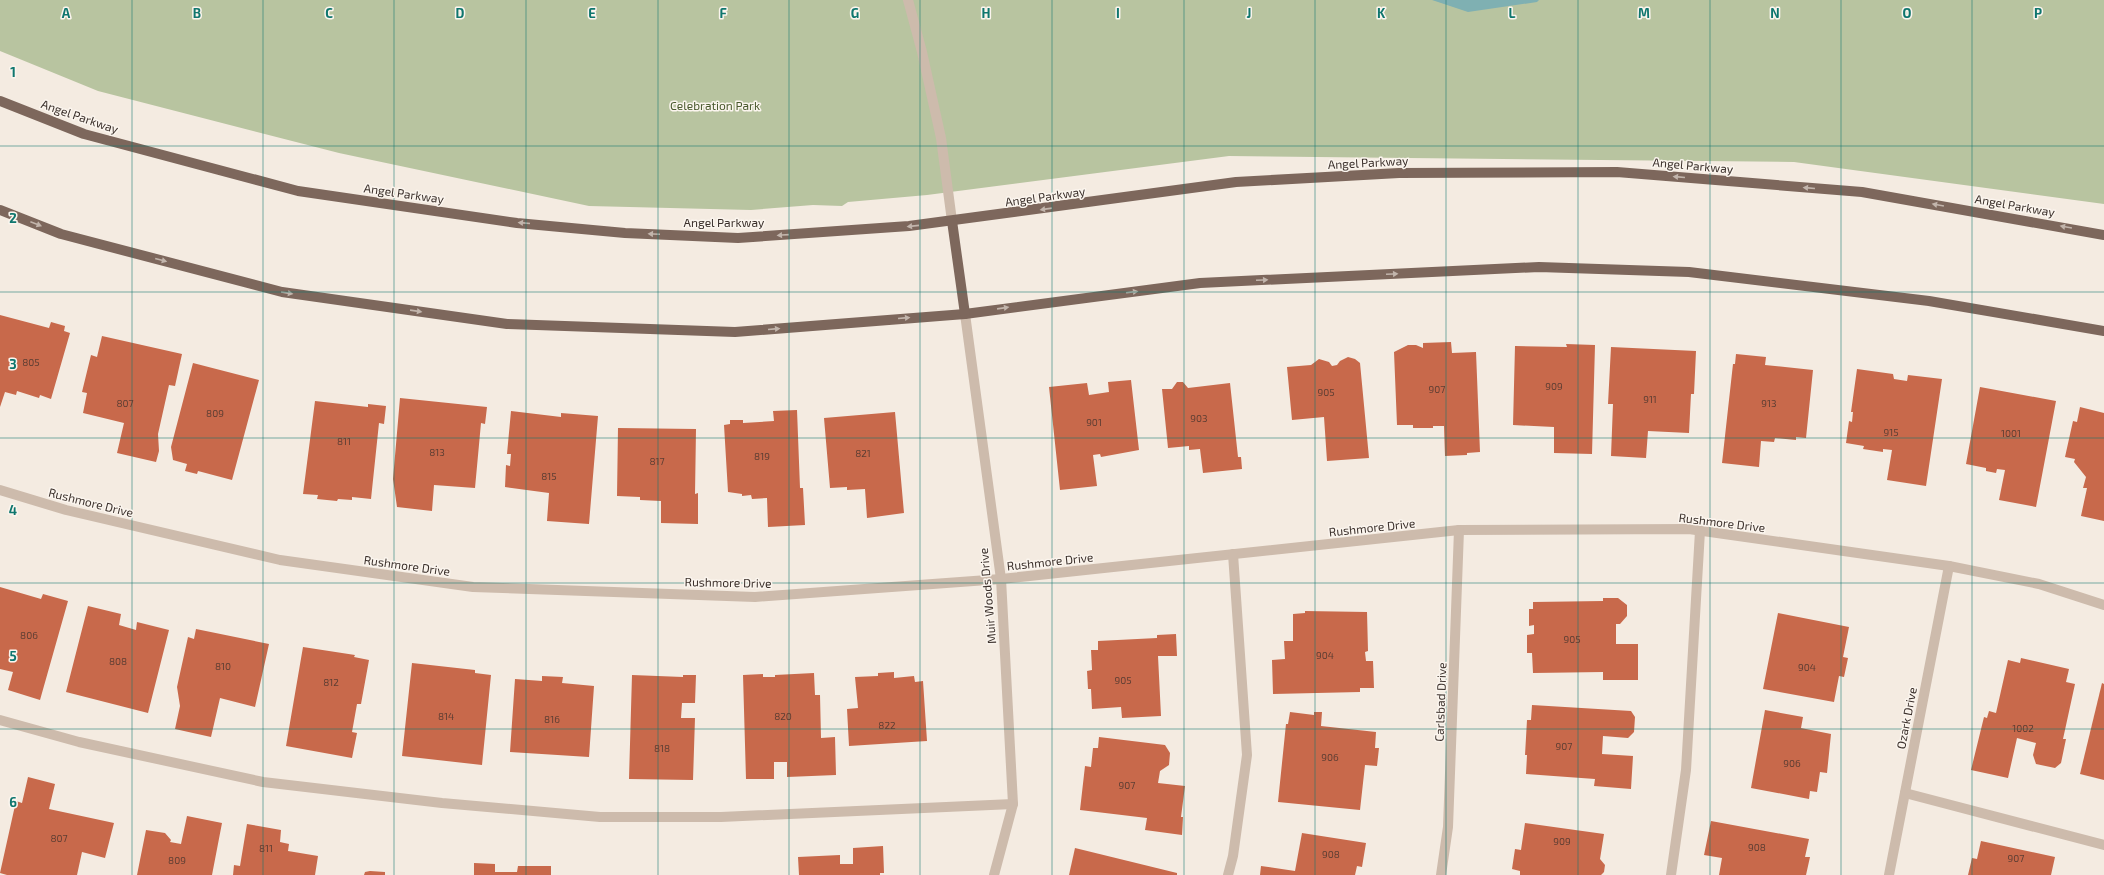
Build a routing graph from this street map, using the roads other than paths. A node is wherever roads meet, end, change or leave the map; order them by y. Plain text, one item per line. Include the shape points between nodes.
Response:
1 (908, 0) edge
2 (0, 101) edge
3 (0, 210) edge
4 (952, 221) junction
5 (2104, 235) edge
6 (965, 314) junction
7 (2104, 331) edge
8 (0, 490) edge
9 (1459, 530) junction
10 (1700, 531) junction
11 (1233, 554) junction
12 (1949, 566) junction
13 (1001, 579) junction
14 (2104, 605) edge
15 (0, 720) edge
16 (1905, 793) junction
17 (1013, 804) junction
18 (2104, 845) edge
19 (994, 875) edge
20 (1228, 875) edge
21 (1441, 875) edge
22 (1671, 875) edge
23 (1889, 875) edge

1 - 4 street via 941,138
4 -> 2 main road, Angel Parkway via 738,238 625,233 517,223 298,190 84,134
3 -> 6 main road via 61,234 282,292 507,324 735,332
5 -> 4 main road, Angel Parkway via 1862,192 1617,172 1399,173 1236,182
4 - 6 main road
6 -> 7 main road via 1200,283 1539,267 1689,272 1929,301
6 - 13 street, Muir Woods Drive
8 - 13 street, Rushmore Drive via 66,510 280,560 473,587 755,597
9 - 10 street, Rushmore Drive
9 - 11 street, Rushmore Drive
9 - 21 street, Carlsbad Drive via 1448,827
10 - 12 street, Rushmore Drive
10 - 22 street via 1686,770
11 - 13 street, Rushmore Drive
11 - 20 street via 1247,755
12 - 14 street, Rushmore Drive via 2040,584
12 - 16 street, Ozark Drive
13 - 17 street, Muir Woods Drive
15 - 17 street via 79,742 263,782 442,803 600,817 721,817
16 - 18 street
16 - 23 street, Ozark Drive
17 - 19 street, Muir Woods Drive

